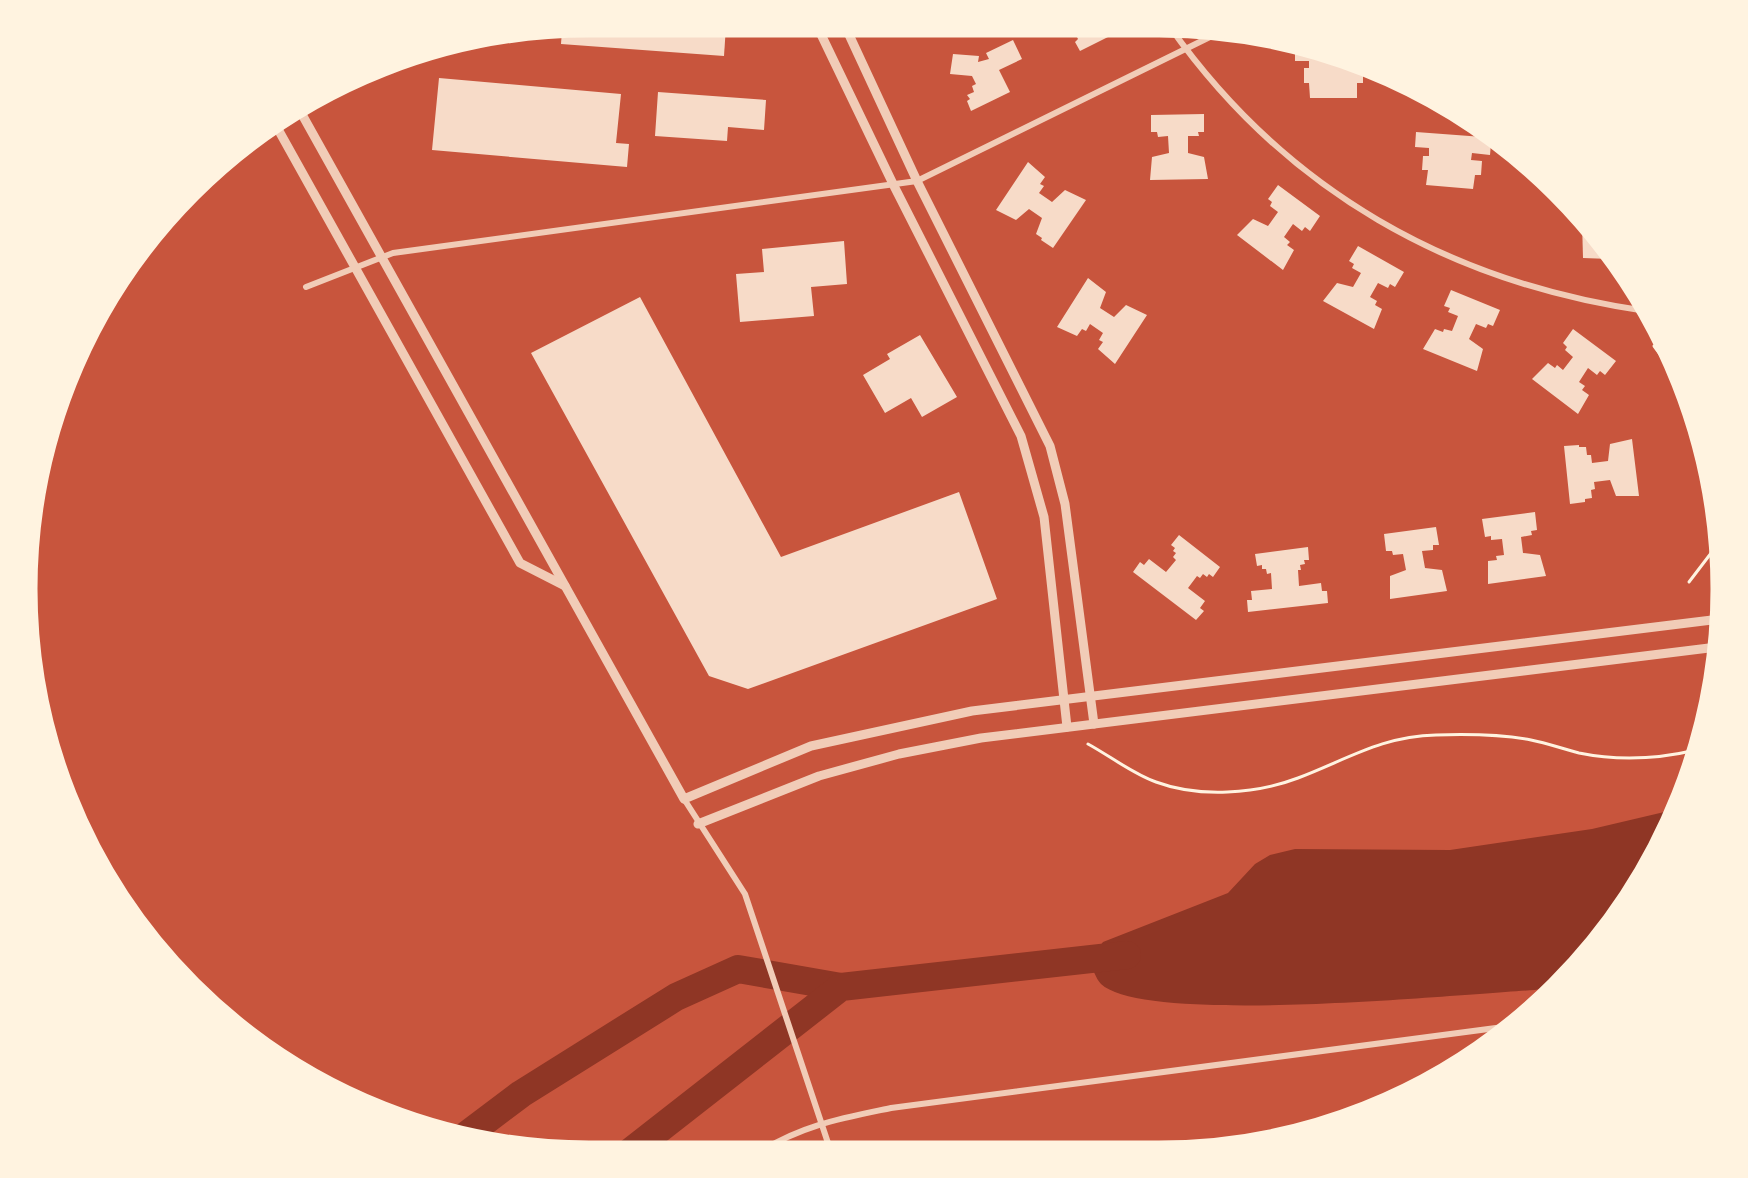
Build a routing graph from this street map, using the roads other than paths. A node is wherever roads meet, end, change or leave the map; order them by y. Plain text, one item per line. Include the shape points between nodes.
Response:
1 (822, 36) edge
2 (850, 36) edge
3 (1177, 37) edge
4 (1207, 38) edge
5 (1186, 48) junction
6 (303, 116) edge
7 (279, 131) edge
8 (916, 181) junction
9 (894, 186) junction
10 (381, 257) junction
11 (355, 268) junction
12 (306, 287) dead end
13 (1636, 310) edge
14 (565, 586) junction
15 (1711, 620) edge
16 (1708, 648) edge
17 (1090, 696) junction
18 (1064, 699) junction
19 (1094, 724) junction
20 (1067, 728) junction
21 (684, 799) junction
22 (698, 824) junction
23 (1496, 1028) edge
24 (820, 1122) junction
25 (777, 1142) edge
26 (827, 1142) edge

1 - 9 street
2 - 8 street
3 - 5 street
4 - 5 street
5 - 8 street
5 - 13 street via 1234,106 1294,162 1361,210 1433,250 1509,281 1589,303
6 - 10 street
7 - 11 street
8 - 9 street
8 - 17 street via 1050,446 1065,504
9 - 10 street
9 - 18 street via 1021,436 1044,517
10 - 11 street
10 - 14 street
11 - 12 street
11 - 14 street via 520,563
14 - 21 street
15 - 17 street
16 - 19 street
17 - 18 street
17 - 19 street
18 - 20 street
18 - 21 street via 918,721 811,746
19 - 20 street
20 - 22 street via 981,738 869,762 819,776
21 - 22 street
22 - 24 street via 745,894
23 - 24 street via 891,1108
24 - 25 street
24 - 26 street

